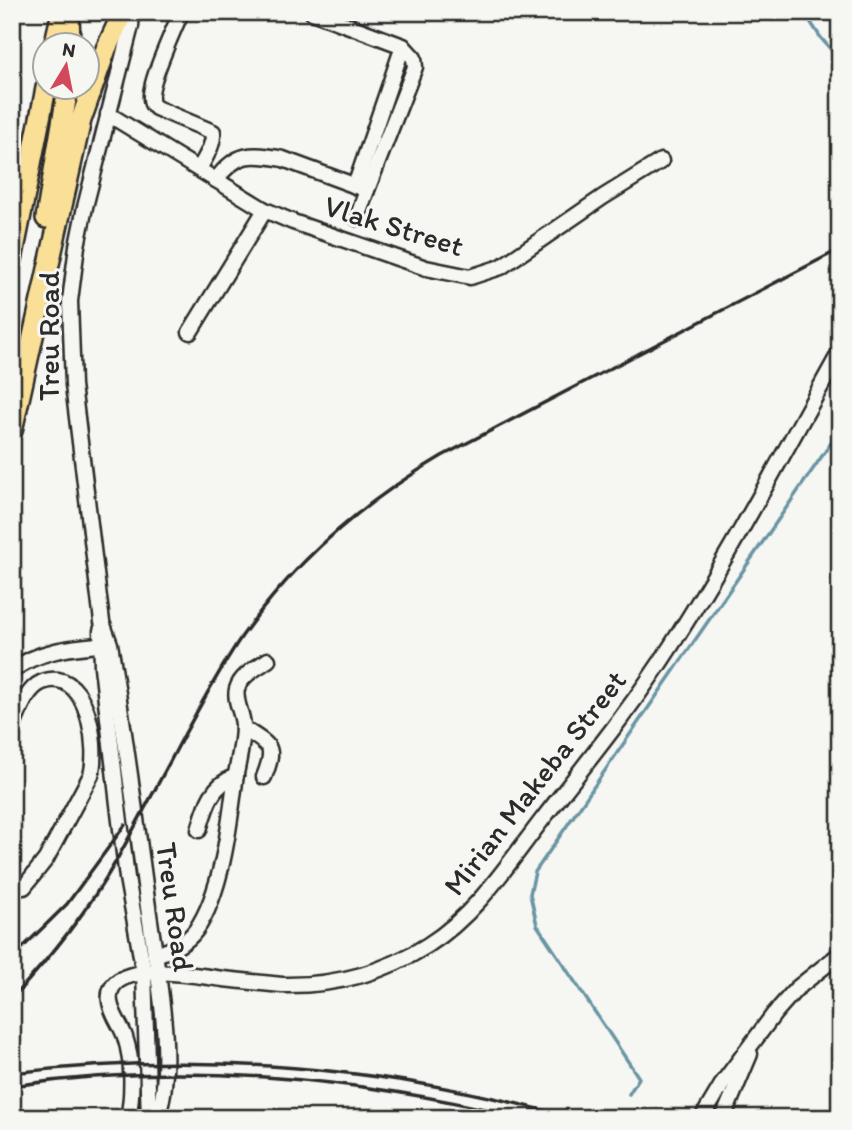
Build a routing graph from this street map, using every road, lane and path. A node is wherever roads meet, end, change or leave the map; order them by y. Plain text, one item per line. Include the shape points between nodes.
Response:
1 (62, 12) edge
2 (69, 12) edge
3 (124, 12) edge
4 (132, 12) edge
5 (181, 12) edge
6 (312, 12) edge
7 (57, 32) edge
8 (70, 32) edge
9 (43, 102) edge
10 (66, 102) edge
11 (108, 114) junction
12 (661, 160) dead end
13 (199, 169) junction
14 (216, 180) junction
15 (361, 188) junction
16 (265, 210) junction
17 (357, 218) dead end
18 (12, 260) edge
19 (41, 298) junction
20 (190, 332) dead end
21 (840, 352) edge
22 (12, 431) edge
23 (106, 644) junction
24 (268, 660) dead end
25 (12, 671) edge
26 (243, 727) junction
27 (12, 728) edge
28 (236, 776) junction
29 (264, 777) dead end
30 (199, 830) dead end
31 (12, 887) edge
32 (840, 954) edge
33 (155, 955) junction
34 (150, 973) junction
35 (754, 1043) junction
36 (128, 1118) edge
37 (149, 1118) edge
38 (157, 1118) edge
39 (702, 1118) edge
40 (723, 1118) edge

1 - 7 highway
2 - 8 highway
3 - 19 highway via 90,87
4 - 11 street, Treu Road
5 - 13 street via 150,95 156,108 213,132
6 - 15 street via 403,46 414,58 415,67
9 - 18 highway
10 - 19 highway via 43,239
11 - 13 street, Vlak Street
11 - 23 street, Treu Road via 77,246 70,301 73,385
12 - 16 street, Vlak Street via 501,267 470,277 426,268
13 - 14 street, Vlak Street
14 - 15 street via 237,158 257,156 283,159
14 - 16 street, Vlak Street
15 - 17 street
16 - 20 street
19 - 22 highway
21 - 34 street, Mirian Makeba Street via 729,551 659,664 492,886 462,919 409,957 343,980 282,985
23 - 25 street via 39,656
23 - 33 street, Treu Road via 133,786
23 - 34 street, Treu Road via 127,878
24 - 26 street via 238,686
26 - 28 street
26 - 29 street via 272,751
27 - 31 street via 25,698 37,685 57,680 69,683 80,693 95,761 46,859 24,887
28 - 30 street via 213,792
28 - 33 street via 225,847 203,916 183,943
32 - 35 street via 796,989
33 - 34 street, Treu Road
34 - 36 street via 118,981 110,997 129,1051
34 - 37 street, Treu Road
34 - 38 street, Treu Road via 164,1036 165,1085
35 - 39 street
35 - 40 street

